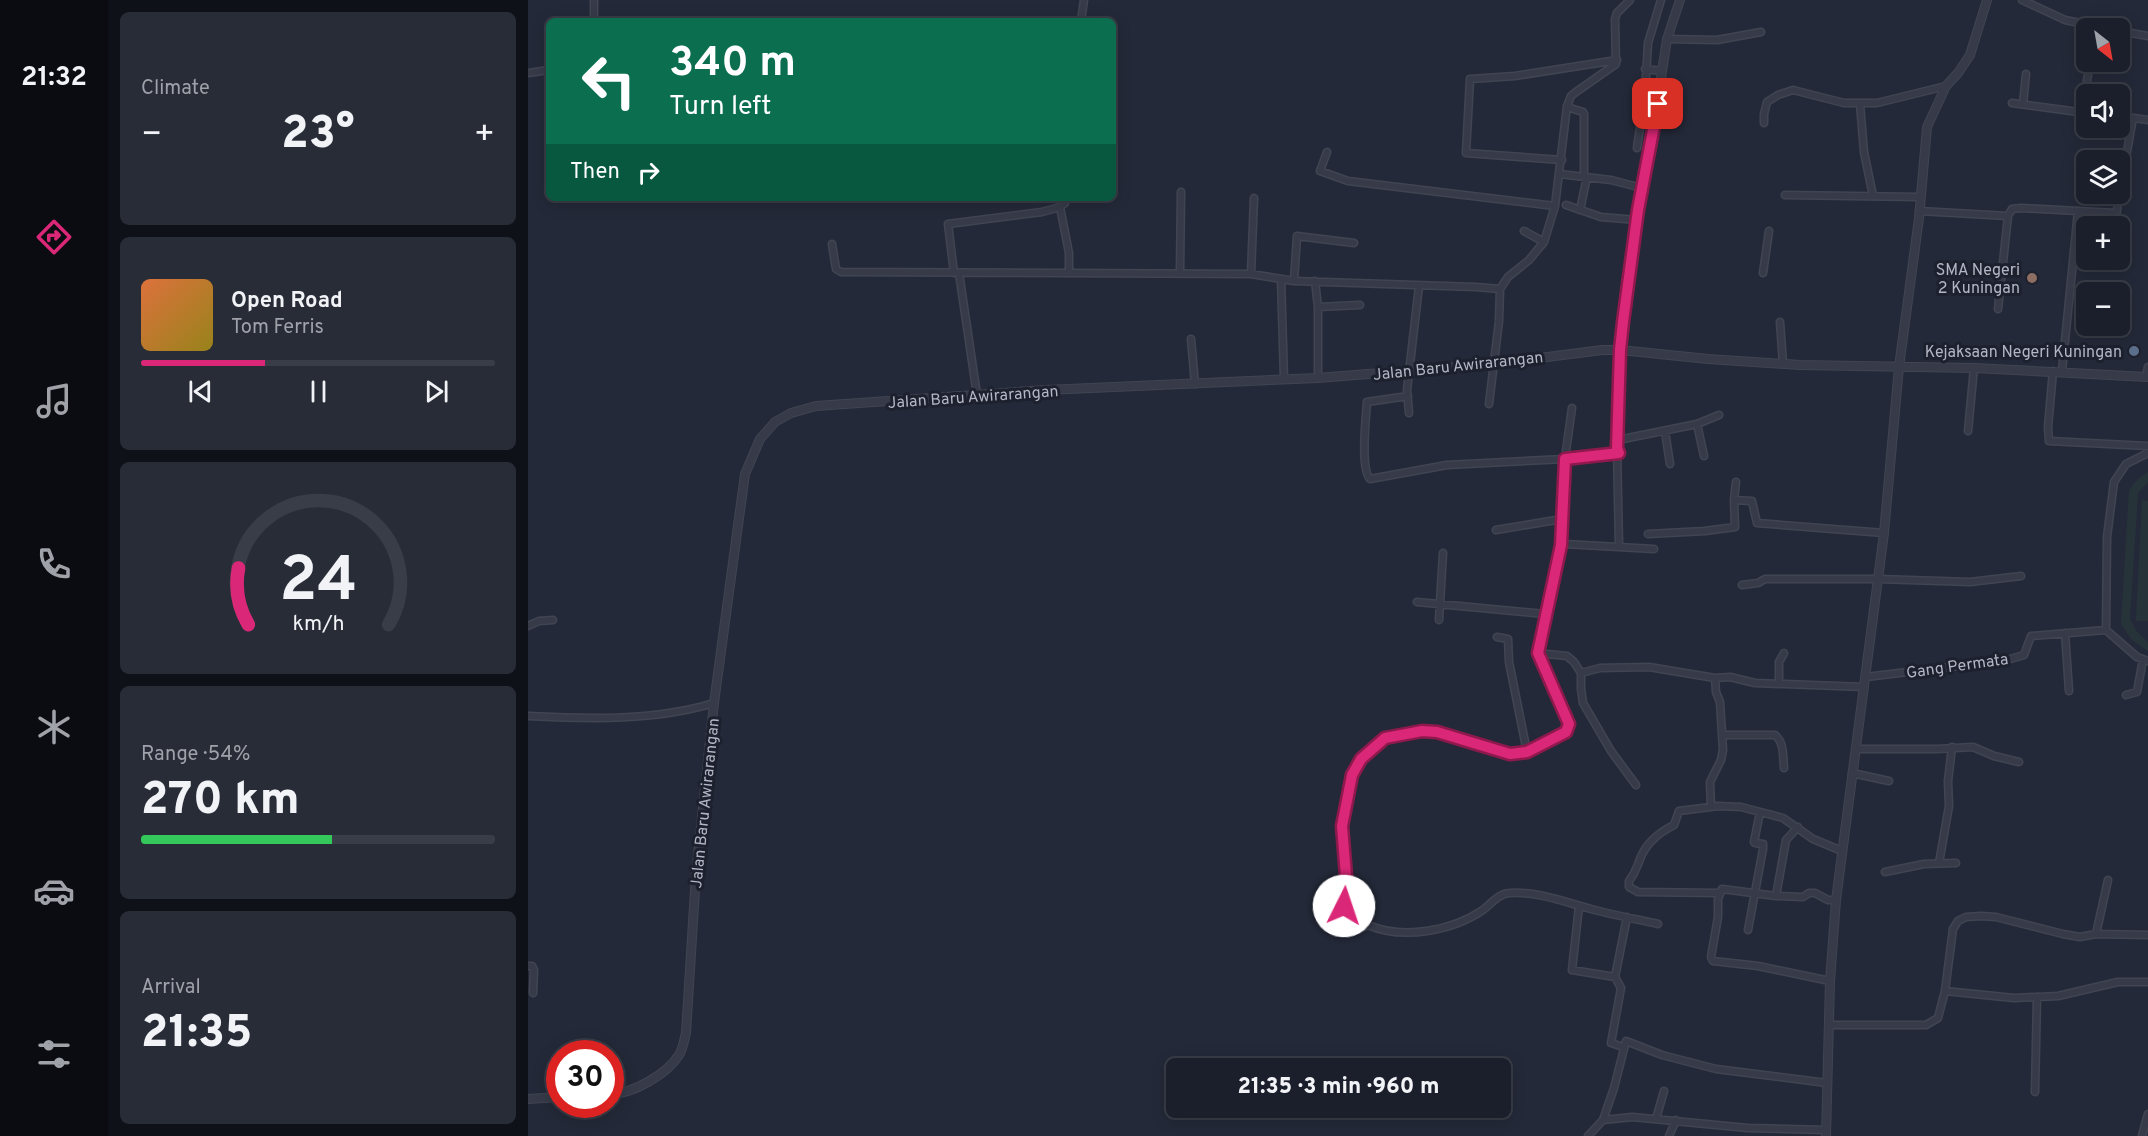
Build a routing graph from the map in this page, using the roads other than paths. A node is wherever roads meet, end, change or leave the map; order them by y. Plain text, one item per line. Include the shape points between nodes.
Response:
1 (594, 0) edge
2 (1084, 0) edge
3 (1630, 0) edge
4 (1661, 0) edge
5 (1987, 0) edge
6 (2022, 0) edge
7 (1677, 1) edge
8 (594, 18) edge
9 (1081, 18) edge
10 (2076, 23) edge
11 (1761, 32) dead end
12 (2130, 33) edge
13 (2148, 36) edge
14 (1667, 39) junction
15 (1617, 60) junction
16 (1648, 69) junction
17 (546, 70) edge
18 (1661, 70) junction
19 (528, 73) edge
20 (2026, 74) dead end
21 (1946, 86) junction
22 (2012, 103) dead end
23 (1860, 104) junction
24 (2023, 104) junction
25 (1567, 107) junction
26 (2076, 111) edge
27 (2130, 118) edge
28 (2133, 118) junction
29 (1647, 119) junction
30 (2148, 120) edge
31 (1764, 123) dead end
32 (1646, 134) junction
33 (1637, 148) dead end
34 (2127, 150) edge
35 (1327, 152) dead end
36 (1562, 160) junction
37 (1559, 174) junction
38 (1586, 177) junction
39 (1641, 187) junction
40 (1181, 192) dead end
41 (1785, 195) dead end
42 (1873, 196) junction
43 (1919, 197) junction
44 (1254, 198) dead end
45 (1065, 201) edge
46 (2117, 204) edge
47 (1566, 205) dead end
48 (1555, 206) junction
49 (1059, 207) junction
50 (1580, 210) junction
51 (1919, 211) junction
52 (2078, 211) junction
53 (2008, 216) junction
54 (1633, 220) junction
55 (1524, 231) dead end
56 (1769, 231) dead end
57 (1544, 242) junction
58 (1354, 243) dead end
59 (832, 244) dead end
60 (1069, 272) junction
61 (956, 273) junction
62 (1180, 273) junction
63 (1251, 273) junction
64 (1763, 273) dead end
65 (1281, 279) junction
66 (1294, 281) junction
67 (1315, 281) junction
68 (1419, 286) junction
69 (1500, 290) junction
70 (1360, 304) dead end
71 (1318, 307) junction
72 (1998, 309) dead end
73 (1780, 322) dead end
74 (1191, 339) dead end
75 (1620, 350) junction
76 (1493, 364) junction
77 (1783, 364) junction
78 (1899, 366) junction
79 (2148, 367) edge
80 (1974, 368) junction
81 (1411, 371) junction
82 (2053, 371) junction
83 (2062, 371) junction
84 (2147, 377) edge
85 (1318, 378) junction
86 (1284, 379) junction
87 (1195, 384) junction
88 (977, 395) junction
89 (1408, 396) junction
90 (1489, 404) dead end
91 (1572, 408) dead end
92 (1409, 413) dead end
93 (1719, 415) dead end
94 (1697, 424) junction
95 (1665, 431) junction
96 (1968, 431) dead end
97 (1618, 440) junction
98 (2148, 446) edge
99 (1619, 453) junction
100 (2148, 453) edge
101 (1704, 456) dead end
102 (1566, 458) junction
103 (1670, 464) dead end
104 (1736, 482) dead end
105 (1734, 500) junction
106 (1562, 519) junction
107 (1496, 530) dead end
108 (1884, 533) junction
109 (1648, 534) dead end
110 (1565, 544) dead end
111 (1619, 547) junction
112 (1654, 549) dead end
113 (1443, 553) dead end
114 (2021, 576) dead end
115 (1878, 579) junction
116 (1742, 585) dead end
117 (1417, 602) dead end
118 (1441, 604) junction
119 (1545, 614) junction
120 (553, 620) dead end
121 (1439, 620) dead end
122 (528, 626) edge
123 (2106, 630) junction
124 (2065, 633) junction
125 (1497, 637) dead end
126 (1784, 653) dead end
127 (1540, 654) junction
128 (2146, 660) edge
129 (1581, 673) junction
130 (1866, 677) junction
131 (1715, 678) junction
132 (1779, 684) junction
133 (1864, 687) junction
134 (2070, 691) dead end
135 (2126, 695) dead end
136 (714, 703) junction
137 (528, 716) edge
138 (1722, 735) junction
139 (1952, 747) junction
140 (1856, 749) junction
141 (1527, 752) junction
142 (2019, 762) dead end
143 (1784, 768) dead end
144 (1852, 773) junction
145 (1889, 781) dead end
146 (1636, 785) dead end
147 (1711, 807) junction
148 (1760, 812) junction
149 (1798, 827) junction
150 (1842, 851) junction
151 (1939, 863) junction
152 (1956, 863) dead end
153 (1885, 872) dead end
154 (2108, 879) dead end
155 (1720, 893) junction
156 (1754, 893) junction
157 (1776, 896) junction
158 (1836, 900) junction
159 (1579, 906) junction
160 (1627, 917) junction
161 (1658, 924) dead end
162 (1748, 930) dead end
163 (2096, 934) junction
164 (2148, 935) edge
165 (528, 966) edge
166 (1615, 977) junction
167 (1830, 981) junction
168 (2148, 982) edge
169 (1945, 991) junction
170 (533, 993) dead end
171 (2037, 997) junction
172 (1830, 1025) junction
173 (1623, 1047) junction
174 (1827, 1083) junction
175 (624, 1091) edge
176 (1664, 1091) dead end
177 (2036, 1092) dead end
178 (546, 1098) edge
179 (528, 1099) edge
180 (2148, 1114) edge
181 (1656, 1119) junction
182 (1603, 1120) junction
183 (1676, 1120) junction
184 (1826, 1133) edge
185 (1588, 1136) edge
186 (1669, 1136) edge
187 (2142, 1136) edge

1 - 8 street
2 - 9 street
3 - 15 street via 1615,19
4 - 16 street via 1648,43
5 - 21 street via 1970,55
6 - 10 street
7 - 14 street
11 - 14 street via 1717,40
12 - 13 street
14 - 18 street
15 - 25 street via 1571,96
15 - 36 street via 1470,79 1466,153
16 - 18 street
16 - 29 street
17 - 19 street
18 - 29 street
20 - 24 street
21 - 23 street
21 - 43 street via 1927,127
22 - 24 street
23 - 31 street via 1793,90 1767,102
23 - 42 street
24 - 26 street
25 - 36 street
25 - 38 street via 1584,114
27 - 28 street
28 - 30 street
28 - 34 street
29 - 32 street
29 - 32 street
32 - 33 street
32 - 39 street
35 - 48 street via 1320,171 1348,181
36 - 37 street
37 - 38 street
37 - 48 street
38 - 39 street
38 - 50 street
39 - 54 street
40 - 62 street
41 - 42 street
42 - 43 street
43 - 51 street
44 - 63 street
45 - 49 street
46 - 52 street via 2116,215
47 - 50 street
48 - 57 street
49 - 60 street
49 - 61 street via 950,223
50 - 54 street
51 - 53 street
51 - 78 street
52 - 53 street via 2021,208 2012,209
52 - 83 street
53 - 72 street
54 - 75 street
55 - 57 street
56 - 64 street
57 - 69 street
58 - 66 street via 1297,236
59 - 61 street via 836,269 841,272
60 - 61 street
60 - 62 street
61 - 88 street
62 - 63 street
63 - 65 street
65 - 66 street
65 - 86 street
66 - 67 street
67 - 68 street
67 - 71 street
68 - 69 street
68 - 81 street
69 - 76 street
70 - 71 street
71 - 85 street
73 - 77 street
74 - 87 street
75 - 76 street, Jalan Baru Awirarangan
75 - 77 street, Jalan Baru Awirarangan
75 - 97 street
76 - 81 street, Jalan Baru Awirarangan
76 - 90 street
77 - 78 street, Jalan Baru Awirarangan
78 - 80 street, Jalan Baru Awirarangan
78 - 108 street
79 - 84 street
80 - 82 street, Jalan Baru Awirarangan
80 - 96 street
81 - 85 street, Jalan Baru Awirarangan
81 - 89 street
82 - 83 street, Jalan Baru Awirarangan
82 - 98 street via 2049,441
83 - 84 street, Jalan Baru Awirarangan
85 - 86 street, Jalan Baru Awirarangan
86 - 87 street, Jalan Baru Awirarangan
87 - 88 street, Jalan Baru Awirarangan
88 - 136 street, Jalan Baru Awirarangan via 816,406 775,422 760,439 745,474
89 - 92 street
89 - 102 street via 1368,402 1365,452 1370,479 1447,465
91 - 102 street
93 - 94 street
94 - 95 street
94 - 101 street
95 - 97 street
95 - 103 street
97 - 99 street
99 - 102 street
99 - 111 street
100 - 123 street via 2126,465 2114,482 2107,537
102 - 106 street
104 - 105 street
105 - 108 street via 1752,501 1757,523
105 - 109 street via 1735,526
106 - 107 street
106 - 119 street via 1561,545
108 - 115 street
110 - 111 street
111 - 112 street
113 - 118 street
114 - 115 street via 1970,582
115 - 116 street via 1765,579
115 - 130 street
117 - 118 street
118 - 119 street
118 - 121 street
119 - 127 street
120 - 122 street
123 - 124 street, Gang Permata
123 - 128 street via 2136,657
124 - 130 street, Gang Permata via 2031,636 2024,655 2007,660
124 - 134 street
125 - 141 street via 1509,639 1509,662
126 - 132 street via 1779,662
127 - 129 street via 1567,656
127 - 141 street via 1569,729
128 - 135 street via 2137,692
129 - 131 street via 1600,668 1649,667
129 - 146 street via 1583,703
130 - 133 street
131 - 132 street
131 - 138 street
132 - 133 street
133 - 140 street
136 - 137 street via 691,710 612,718
136 - 175 street, Jalan Baru Awirarangan via 696,874 686,1033 679,1055 658,1075
138 - 143 street via 1775,735 1782,744
138 - 147 street via 1724,750 1710,782
139 - 140 street
139 - 142 street via 1973,747
139 - 151 street via 1949,807
140 - 144 street
141 - 159 street via 1510,754 1422,731 1385,738 1361,759 1352,775 1342,826 1347,888 1341,929 1355,930 1368,925 1380,930 1422,932 1448,927 1511,892
144 - 145 street
144 - 150 street
147 - 148 street via 1741,807
147 - 155 street via 1679,811 1674,825 1645,849 1629,887 1638,892
148 - 149 street
148 - 156 street via 1754,842 1763,844 1763,849
149 - 150 street via 1813,839
149 - 157 street via 1786,840
150 - 158 street
151 - 152 street
151 - 153 street
154 - 163 street
155 - 156 street via 1722,889
155 - 167 street via 1713,962 1758,966
156 - 157 street
156 - 162 street
157 - 158 street via 1803,897 1815,893
158 - 167 street
159 - 160 street
159 - 166 street via 1572,970
160 - 161 street
160 - 166 street
163 - 164 street
163 - 169 street via 2072,936 1996,917 1966,917 1953,928
165 - 170 street via 534,970
166 - 173 street via 1621,988 1611,1043
167 - 172 street
168 - 171 street via 2118,982
169 - 171 street
169 - 172 street via 1938,1018 1926,1025
171 - 177 street
172 - 174 street
173 - 174 street via 1626,1041 1716,1069
173 - 182 street
174 - 184 street
176 - 181 street
178 - 179 street
180 - 187 street
181 - 182 street
181 - 183 street
182 - 185 street
183 - 184 street
183 - 186 street

